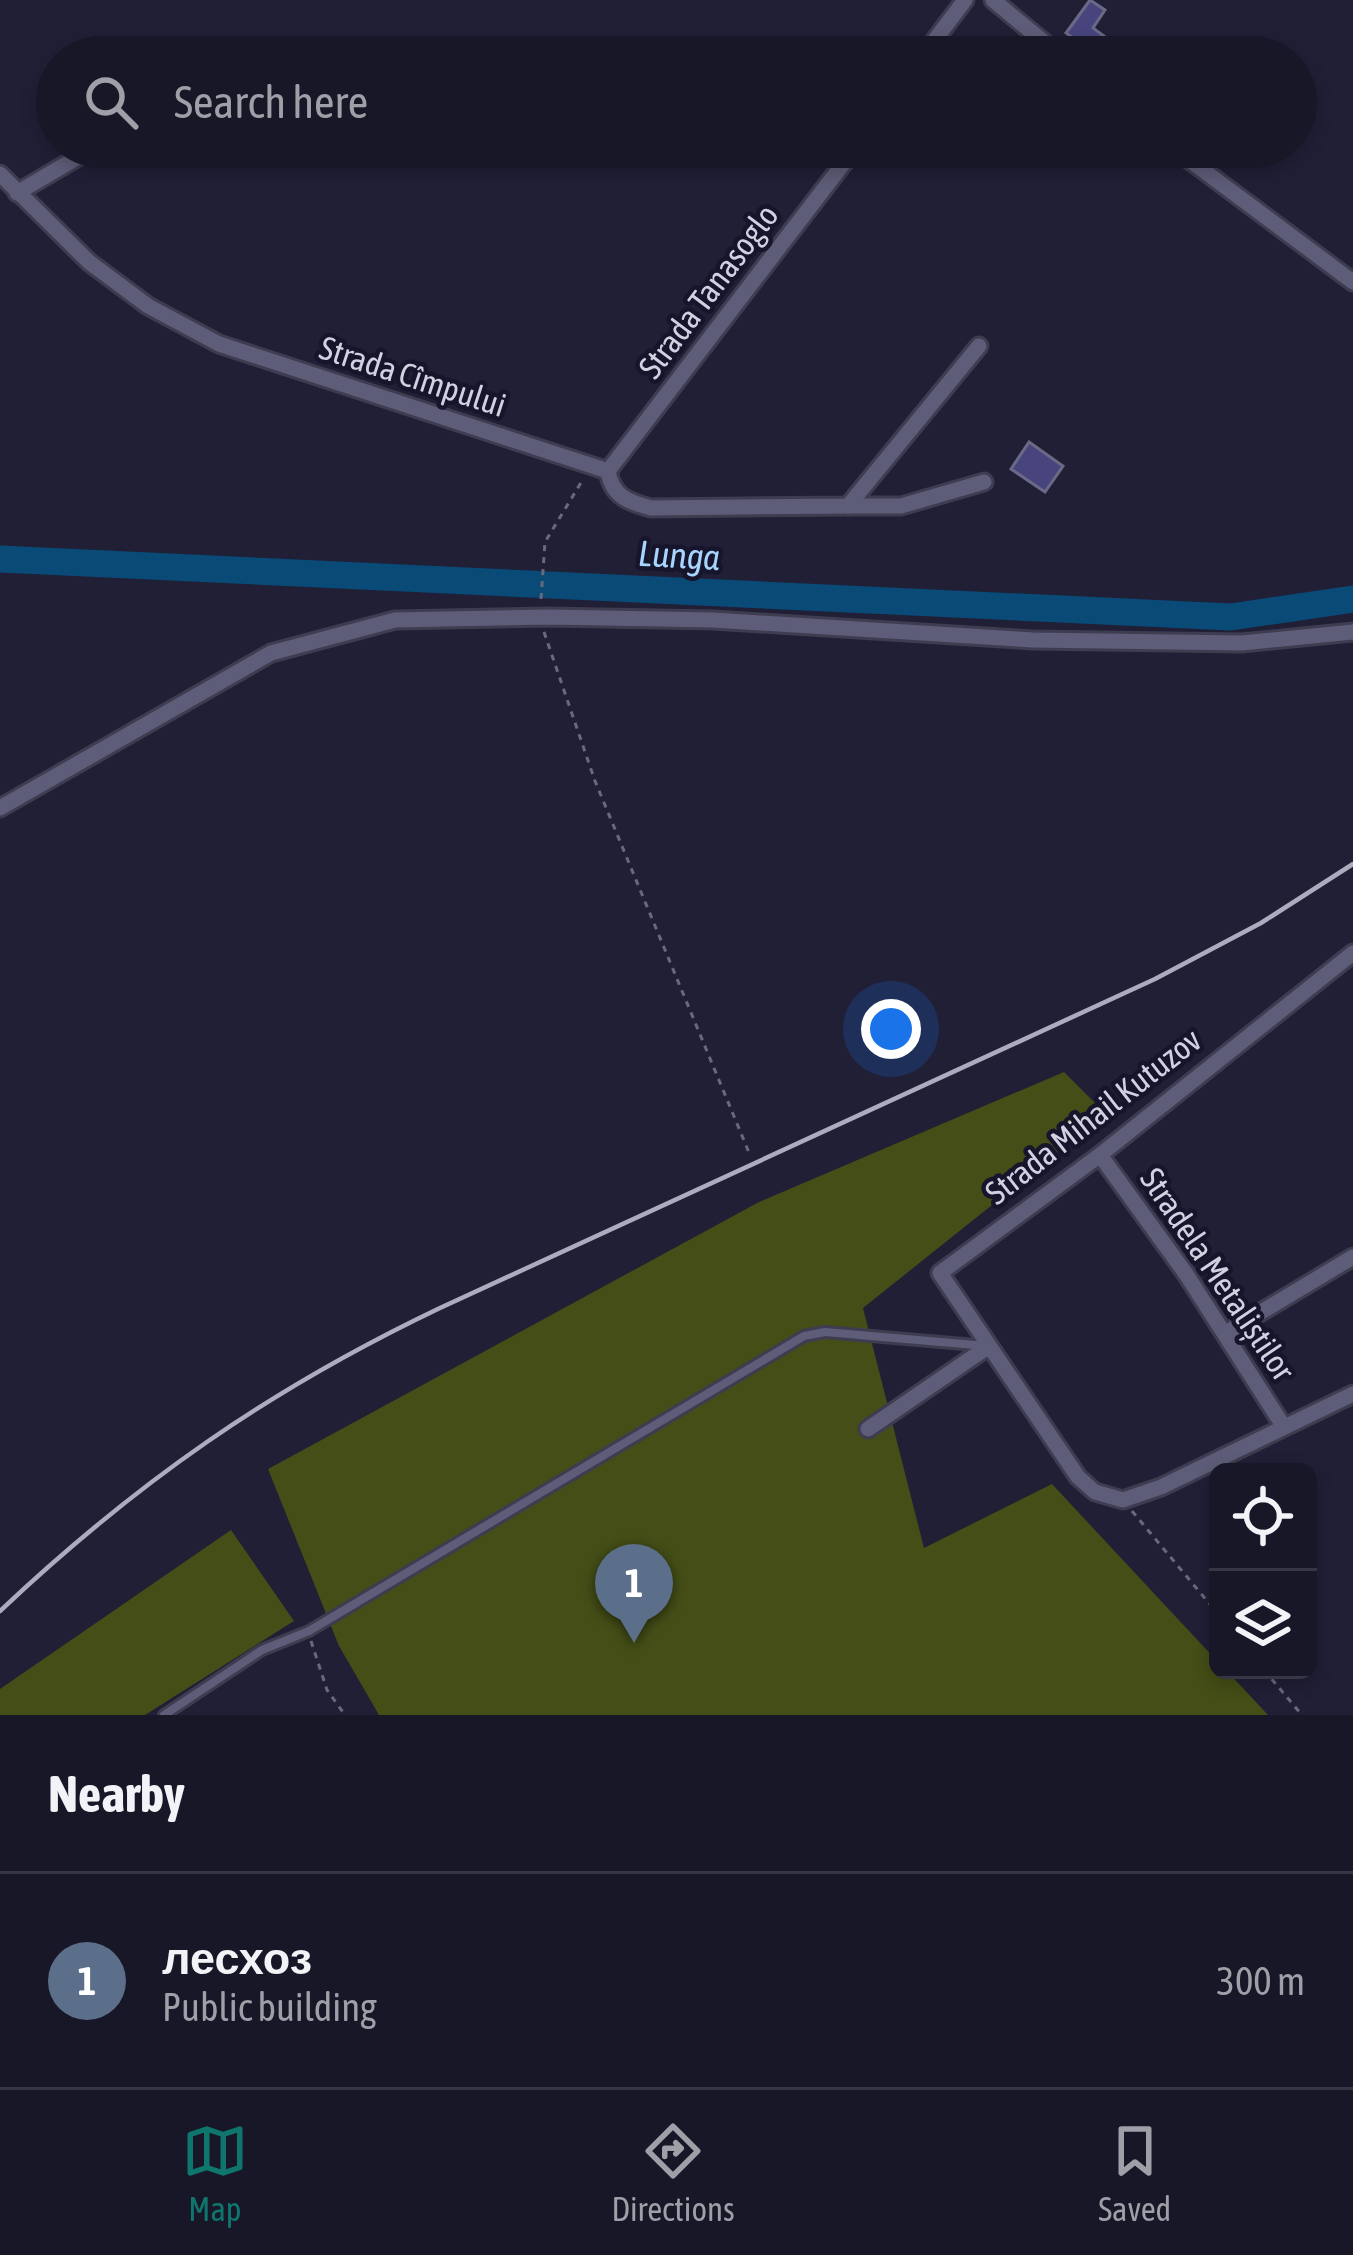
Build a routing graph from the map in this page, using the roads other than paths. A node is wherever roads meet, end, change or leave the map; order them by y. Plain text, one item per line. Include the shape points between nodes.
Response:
1 (964, 0) edge
2 (993, 0) edge
3 (937, 36) edge
4 (1037, 36) edge
5 (59, 168) edge
6 (839, 168) edge
7 (1200, 168) edge
8 (0, 174) edge
9 (17, 193) junction
10 (1353, 282) edge
11 (979, 346) dead end
12 (599, 468) junction
13 (984, 482) dead end
14 (848, 506) junction
15 (1353, 632) edge
16 (0, 808) edge
17 (1353, 953) edge
18 (1100, 1155) junction
19 (1353, 1257) edge
20 (1226, 1333) junction
21 (989, 1346) junction
22 (1353, 1394) edge
23 (1284, 1427) junction
24 (868, 1429) dead end
25 (164, 1715) edge

1 - 3 street
2 - 4 street
5 - 9 street
6 - 12 street, Strada Tanasoglo
7 - 10 street
8 - 9 street, Strada Cîmpului
9 - 12 street, Strada Cîmpului via 89,262 219,344
11 - 14 street
12 - 14 street, Strada Cîmpului via 623,499 651,508
13 - 14 street, Strada Cîmpului via 901,506
15 - 16 street via 1242,643 1034,640 540,612 395,620 272,653
17 - 18 street, Strada Mihail Kutuzov
18 - 20 street, Stradela Metaliștilor
18 - 21 street, Strada Mihail Kutuzov via 940,1273
19 - 20 street
20 - 23 street, Stradela Metaliștilor
21 - 23 street, Strada Mihail Kutuzov via 1078,1478 1123,1500
21 - 24 street
21 - 25 lane via 804,1336
22 - 23 street

